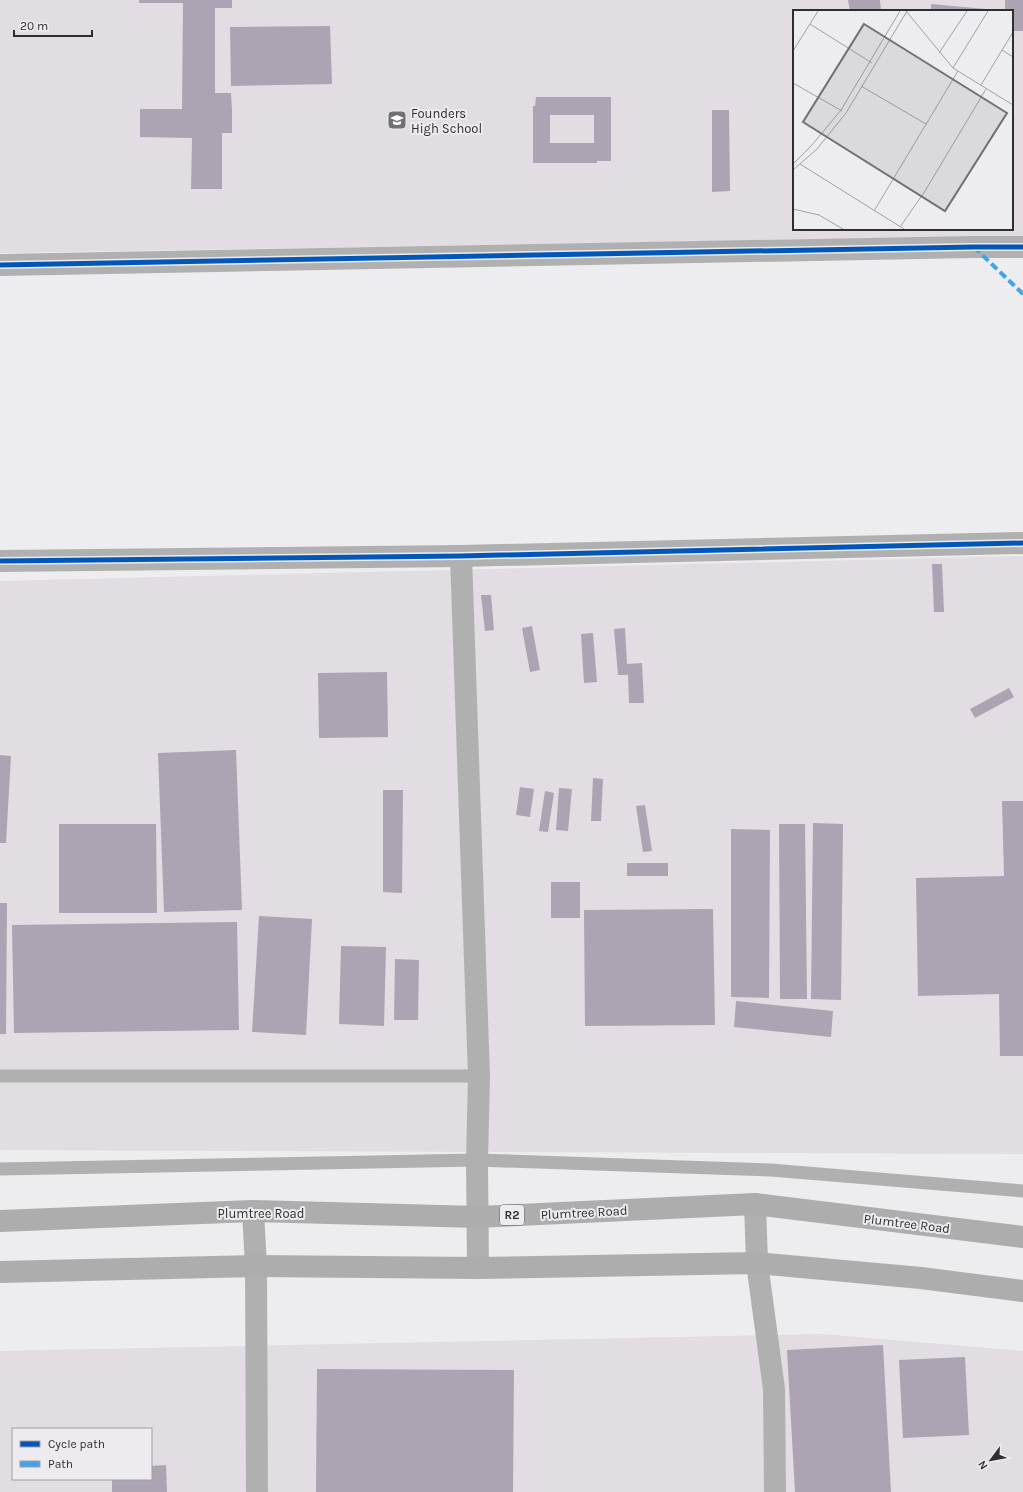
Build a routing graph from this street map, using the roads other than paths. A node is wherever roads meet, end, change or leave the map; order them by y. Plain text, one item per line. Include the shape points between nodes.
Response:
1 (1023, 247) edge
2 (0, 265) edge
3 (1023, 543) edge
4 (461, 556) junction
5 (0, 561) edge
6 (0, 1076) edge
7 (479, 1076) junction
8 (476, 1160) junction
9 (0, 1169) edge
10 (1023, 1191) edge
11 (755, 1204) junction
12 (253, 1211) junction
13 (478, 1217) junction
14 (0, 1221) edge
15 (1023, 1237) edge
16 (757, 1262) junction
17 (256, 1266) junction
18 (478, 1268) junction
19 (0, 1272) edge
20 (1023, 1291) edge
21 (257, 1492) edge
22 (775, 1492) edge

1 - 2 street
3 - 4 street
4 - 5 street
4 - 7 street
6 - 7 lane
7 - 8 street
8 - 9 lane
8 - 10 lane via 771,1170
8 - 13 street
11 - 13 highway, Plumtree Road / R2
11 - 15 highway, Plumtree Road / R2
11 - 16 street
12 - 13 highway, Plumtree Road / R2
12 - 14 highway, Plumtree Road / R2
12 - 17 street
13 - 18 street
16 - 18 highway
16 - 20 highway
16 - 22 street via 774,1389
17 - 18 highway
17 - 19 highway
17 - 21 street

